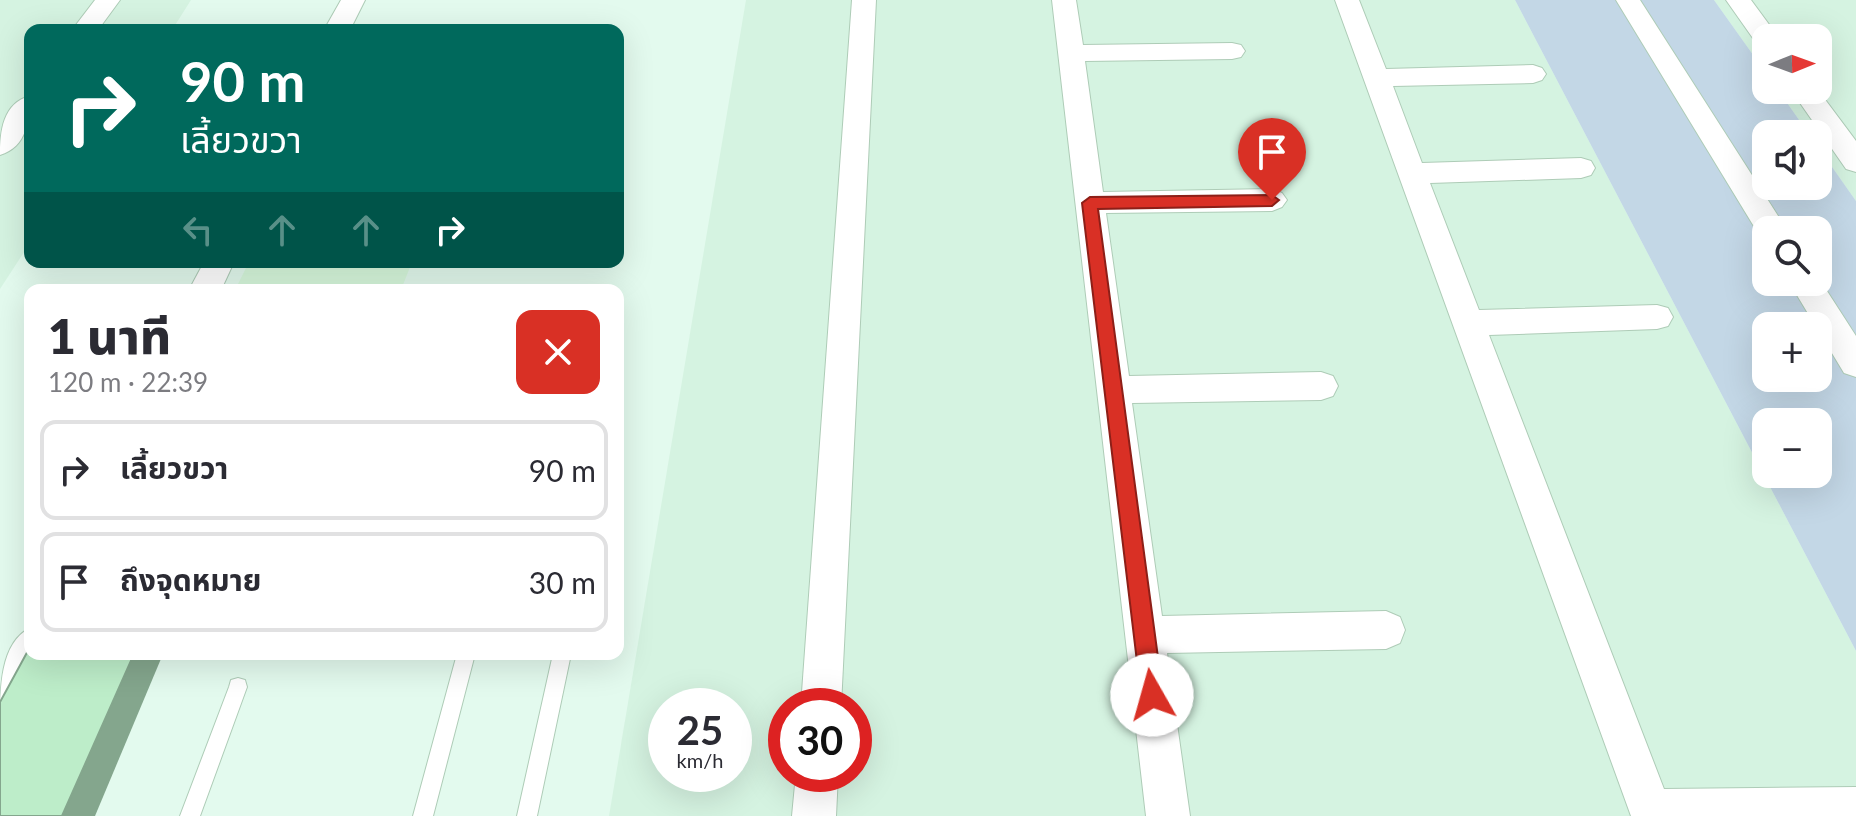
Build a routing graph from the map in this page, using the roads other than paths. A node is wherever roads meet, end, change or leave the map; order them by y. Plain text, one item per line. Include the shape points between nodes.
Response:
1 (108, 0) edge
2 (353, 0) edge
3 (864, 0) edge
4 (1064, 0) edge
5 (1347, 0) edge
6 (1628, 0) edge
7 (1738, 0) edge
8 (90, 24) edge
9 (340, 24) edge
10 (1756, 24) edge
11 (1232, 51) dead end
12 (1070, 53) junction
13 (1533, 74) dead end
14 (1377, 78) junction
15 (1814, 104) edge
16 (24, 113) edge
17 (0, 145) edge
18 (1856, 162) edge
19 (1581, 168) dead end
20 (1413, 173) junction
21 (1272, 200) dead end
22 (1090, 203) junction
23 (1763, 216) edge
24 (1814, 296) edge
25 (1657, 317) dead end
26 (1470, 323) junction
27 (1856, 364) edge
28 (1321, 386) dead end
29 (1113, 390) junction
30 (1386, 630) dead end
31 (1145, 635) junction
32 (24, 658) edge
33 (464, 660) edge
34 (561, 660) edge
35 (238, 687) dead end
36 (822, 688) edge
37 (0, 703) edge
38 (816, 792) edge
39 (1856, 808) edge
40 (1652, 813) edge
41 (190, 816) edge
42 (423, 816) edge
43 (527, 816) edge
44 (814, 816) edge
45 (1168, 816) edge

1 - 8 street
2 - 9 street
3 - 36 street
4 - 12 street
5 - 14 street
6 - 23 street
7 - 10 street
11 - 12 street
12 - 22 street
13 - 14 street
14 - 20 street
15 - 18 street
16 - 17 street
19 - 20 street
20 - 26 street
21 - 22 street
22 - 29 street
24 - 27 street
25 - 26 street
26 - 40 street
28 - 29 street
29 - 31 street
30 - 31 street
31 - 45 street
32 - 37 street
33 - 42 lane
34 - 43 lane
35 - 41 lane
38 - 44 street
39 - 40 street

